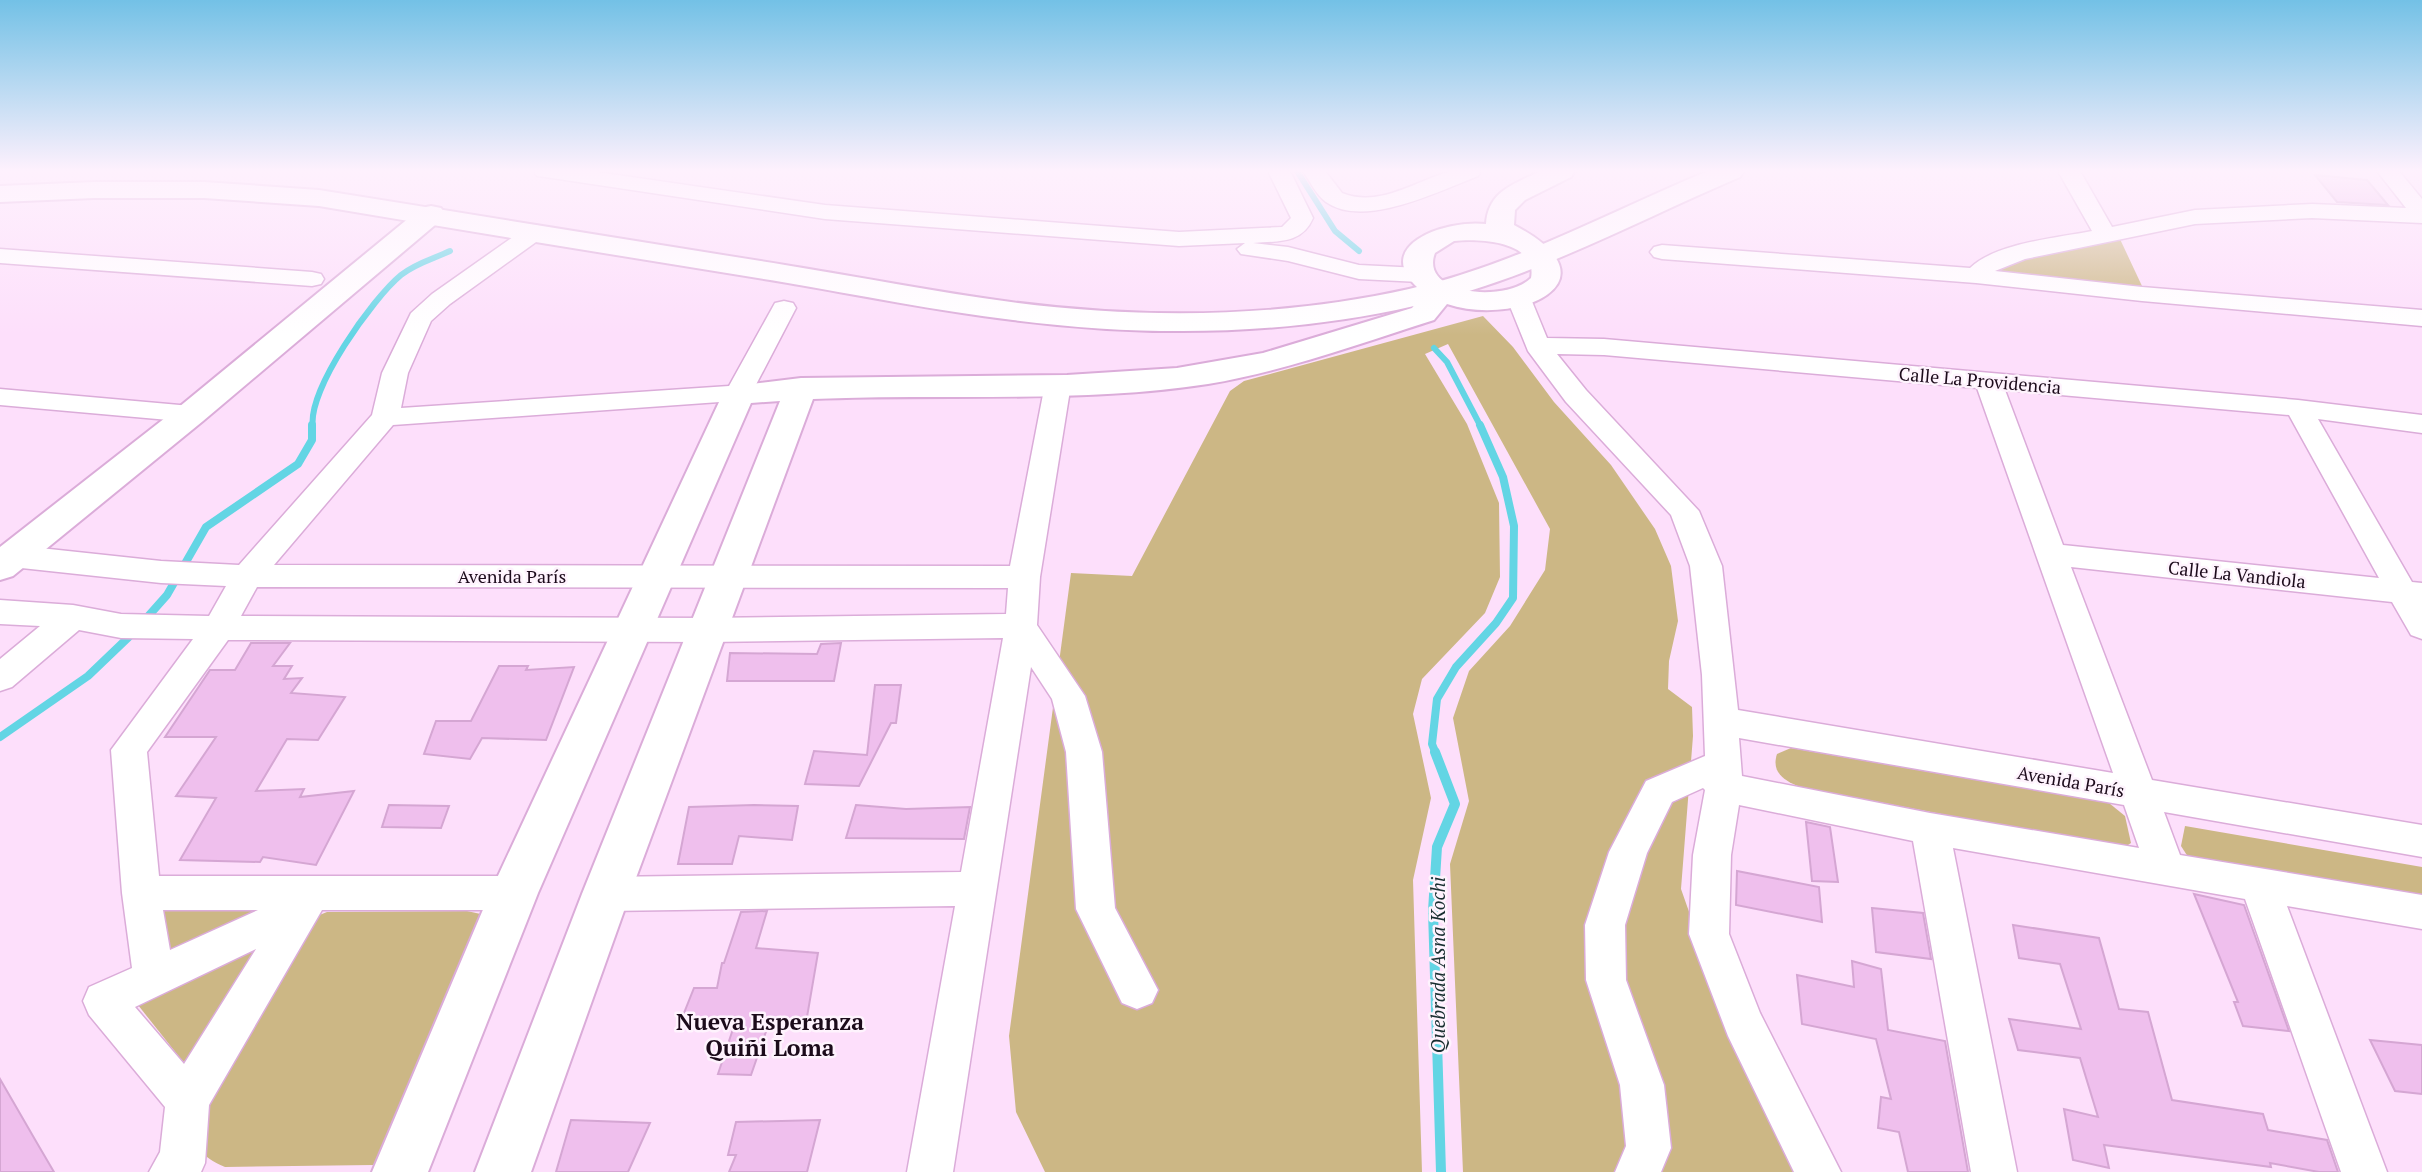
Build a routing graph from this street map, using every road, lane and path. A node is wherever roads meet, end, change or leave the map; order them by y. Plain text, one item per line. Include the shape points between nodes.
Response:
1 (417, 226) edge
2 (499, 226) edge
3 (600, 226) edge
4 (1005, 226) edge
5 (1299, 226) edge
6 (1500, 226) edge
7 (1577, 226) edge
8 (1591, 226) edge
9 (2100, 226) edge
10 (2149, 226) edge
11 (536, 232) junction
12 (2105, 234) junction
13 (1179, 239) junction
14 (1531, 249) junction
15 (1662, 252) dead end
16 (11, 256) edge
17 (0, 271) edge
18 (1976, 276) junction
19 (312, 279) dead end
20 (1431, 283) junction
21 (1519, 299) junction
22 (784, 308) dead end
23 (2422, 318) edge
24 (1536, 346) junction
25 (1988, 382) junction
26 (1058, 384) junction
27 (801, 388) junction
28 (738, 394) junction
29 (0, 397) edge
30 (2298, 408) junction
31 (191, 414) junction
32 (385, 417) junction
33 (2422, 424) edge
34 (2051, 554) junction
35 (4, 559) edge
36 (247, 576) junction
37 (655, 576) junction
38 (727, 577) junction
39 (1024, 577) junction
40 (2412, 593) edge
41 (0, 612) edge
42 (72, 617) junction
43 (1021, 626) junction
44 (2422, 627) edge
45 (219, 628) junction
46 (634, 629) junction
47 (707, 631) junction
48 (0, 678) edge
49 (1720, 721) junction
50 (1724, 787) junction
51 (2138, 793) junction
52 (1930, 829) junction
53 (2422, 841) edge
54 (2166, 869) junction
55 (2260, 886) junction
56 (977, 889) junction
57 (141, 892) junction
58 (514, 893) junction
59 (312, 894) junction
60 (606, 894) junction
61 (2422, 912) edge
62 (154, 977) junction
63 (1136, 990) dead end
64 (187, 1100) junction
65 (182, 1169) edge
66 (400, 1172) edge
67 (503, 1172) edge
68 (930, 1172) edge
69 (1638, 1172) edge
70 (1818, 1172) edge
71 (1994, 1172) edge
72 (2364, 1172) edge

1 - 31 main road
2 - 11 main road
3 - 20 main road via 1086,300 1249,304
4 - 13 street
5 - 13 street via 1287,233
6 - 14 main road
7 - 14 main road
8 - 14 main road
9 - 12 street
10 - 12 street
11 - 20 main road via 912,296 1071,318 1174,324 1262,322 1352,310
11 - 32 street via 421,318 395,373
12 - 18 street via 2019,253 1988,264
13 - 20 street via 1288,254 1359,272
14 - 20 main road
14 - 20 main road via 1480,232 1443,236 1429,243 1417,262
14 - 21 main road via 1548,268 1546,279 1536,291
15 - 18 street
16 - 17 street
16 - 19 street
18 - 23 street
20 - 21 main road via 1463,300
20 - 26 main road via 1423,314 1235,369 1178,378
21 - 24 street
22 - 28 street
24 - 25 street, Calle La Providencia via 1604,347
24 - 49 street via 1576,396 1684,511 1706,566
25 - 30 street, Calle La Providencia
25 - 34 street
26 - 27 main road
26 - 39 street
27 - 28 main road
27 - 38 main road
28 - 32 street
28 - 37 main road
29 - 31 street
30 - 33 street, Calle La Providencia
30 - 40 street
31 - 35 main road
32 - 36 street
34 - 40 street, Calle La Vandiola
34 - 51 street
35 - 36 street, Avenida París
36 - 37 street, Avenida París
36 - 45 street
37 - 38 street, Avenida París
37 - 46 main road
38 - 39 street, Avenida París
38 - 47 main road
39 - 43 street
40 - 44 street
41 - 42 street
42 - 45 street via 121,625
42 - 48 street
43 - 47 street
43 - 56 street
43 - 63 street via 1068,696 1084,752 1096,909
45 - 46 street
45 - 57 street via 129,750
46 - 47 street
46 - 58 main road
47 - 60 main road
49 - 50 street
49 - 51 street, Avenida París
50 - 52 street
50 - 69 street via 1709,769 1658,792 1628,852 1605,925 1606,980 1642,1085 1649,1148
50 - 70 street via 1712,855 1709,934 1743,1022
51 - 53 street, Avenida París
51 - 54 street
52 - 54 street
52 - 71 street
54 - 55 street
55 - 61 street
55 - 72 street
56 - 60 street
56 - 68 street
57 - 59 street
57 - 62 street
58 - 59 street
58 - 66 main road
59 - 62 street via 273,922
59 - 64 street
60 - 67 main road
62 - 64 street via 104,1000
64 - 65 street

